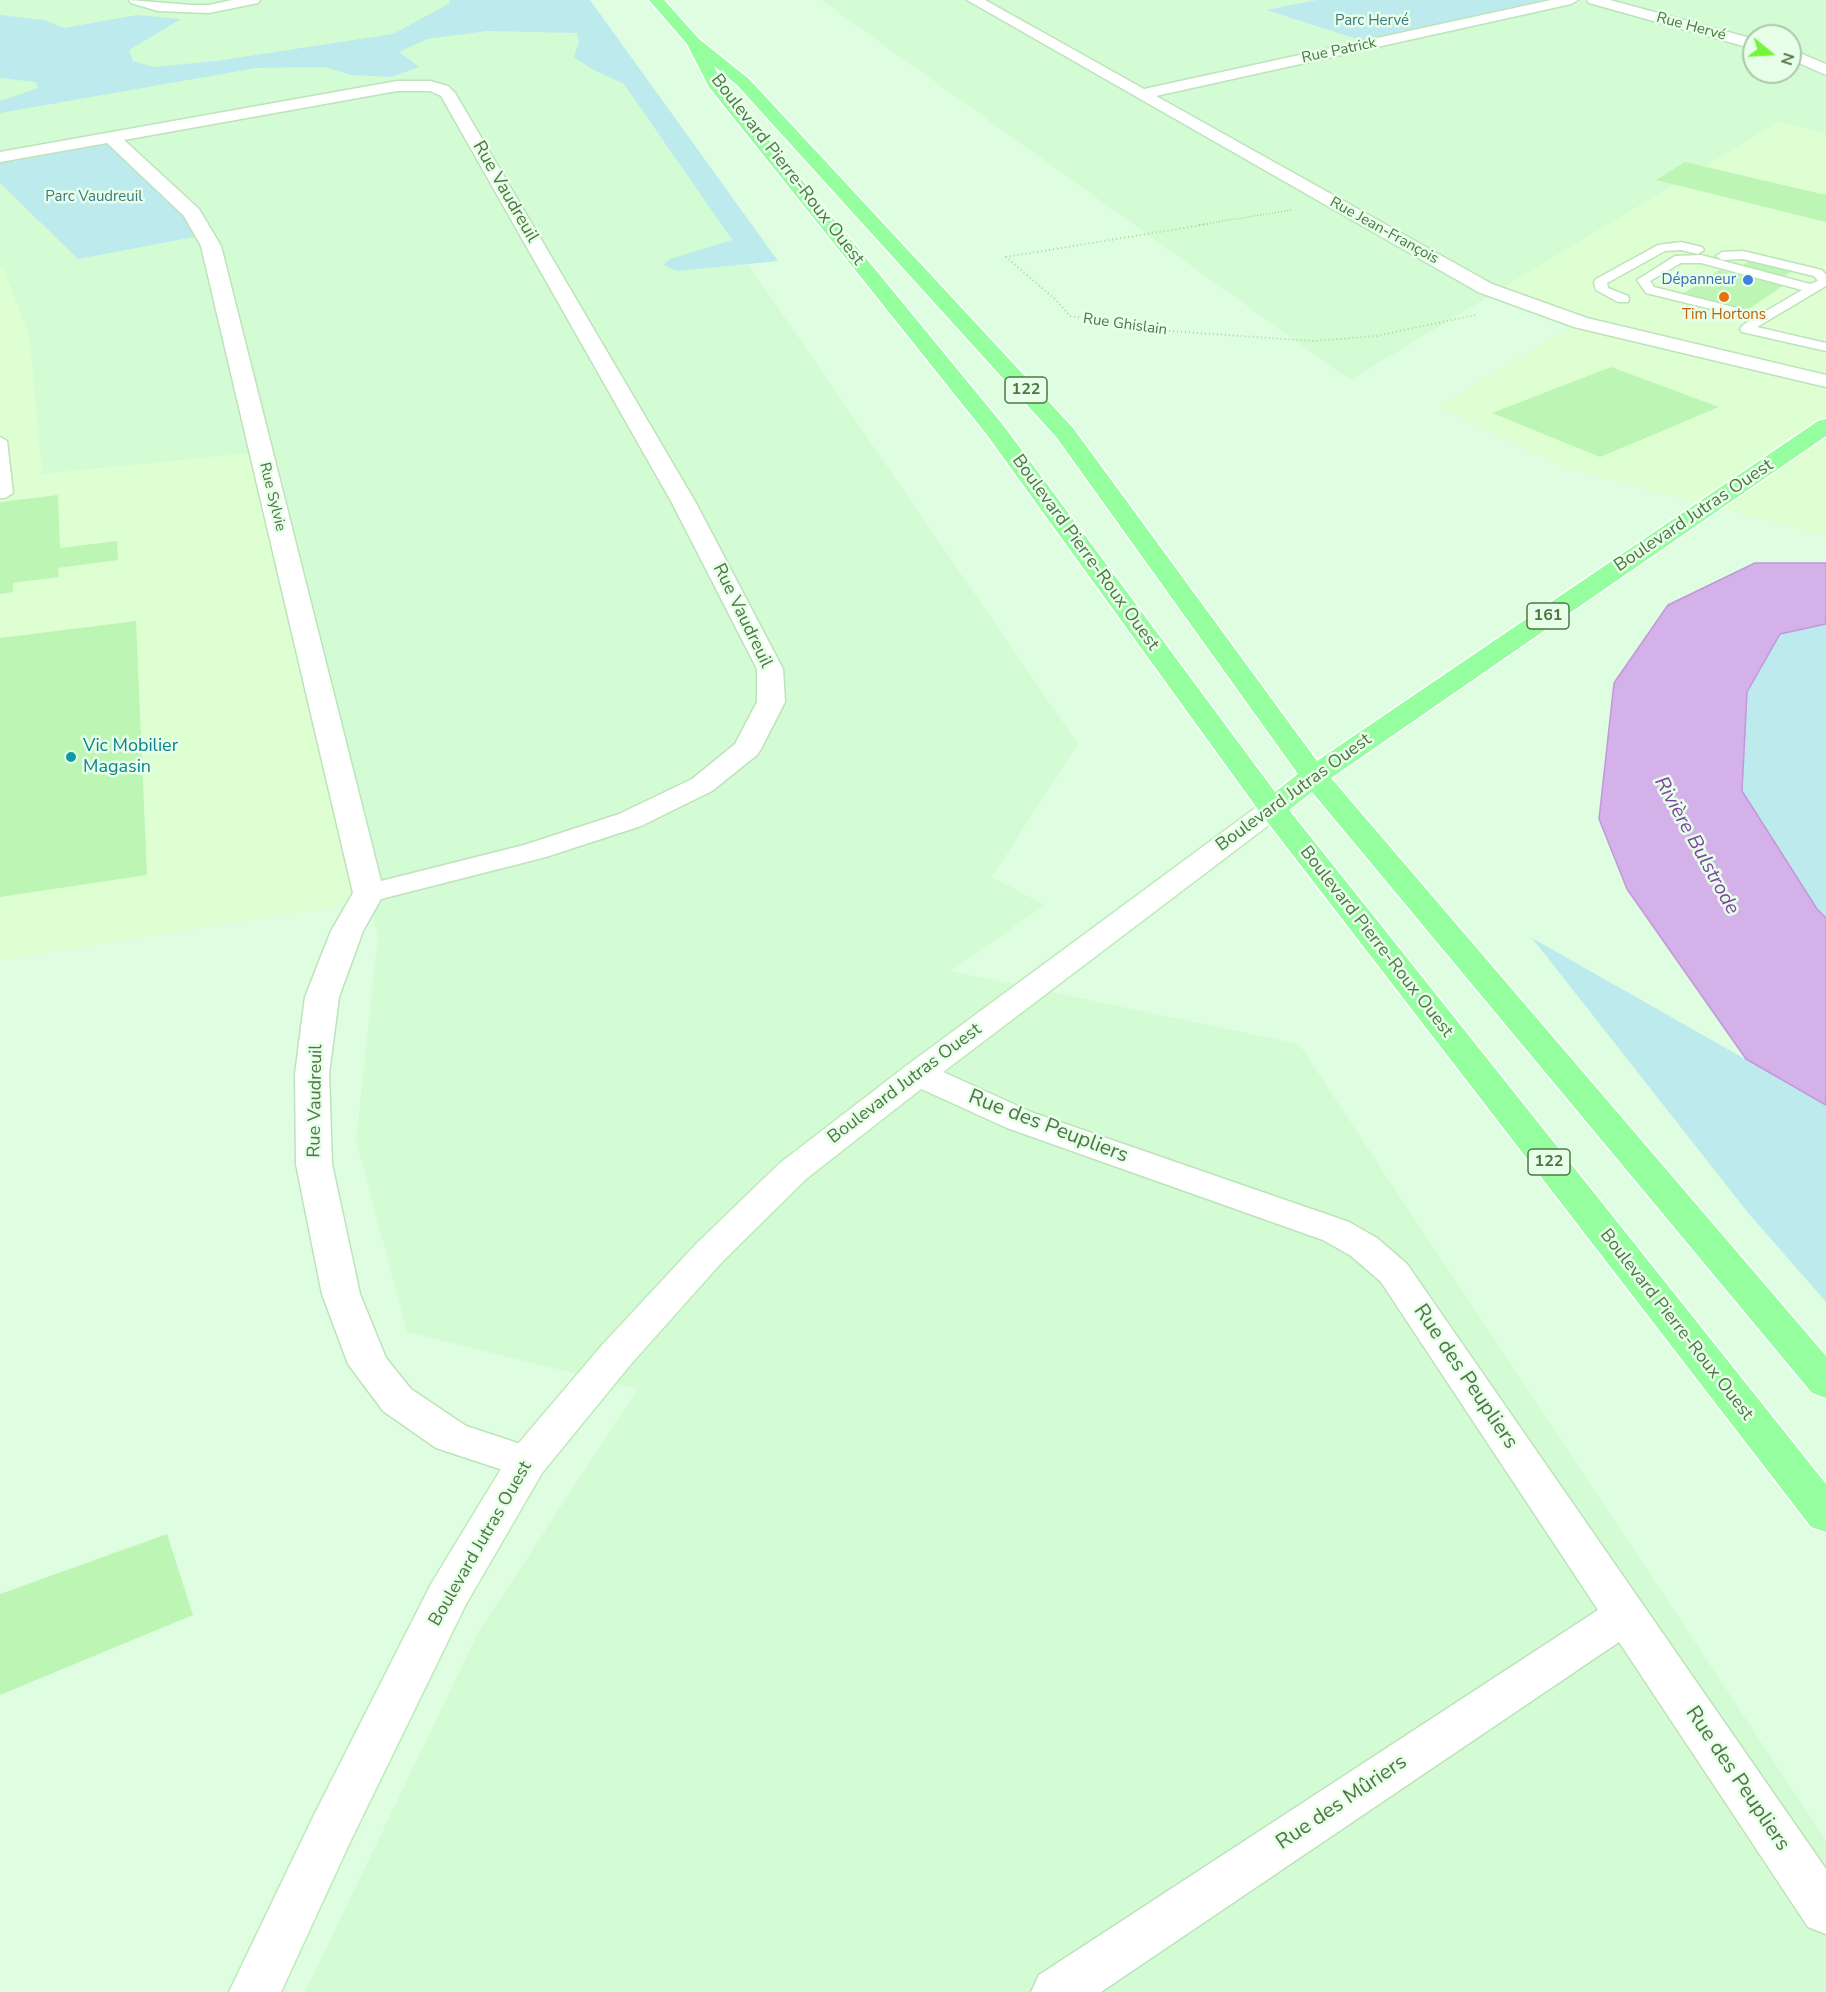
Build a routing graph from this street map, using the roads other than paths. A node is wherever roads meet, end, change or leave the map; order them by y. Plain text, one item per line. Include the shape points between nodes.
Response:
1 (136, 0) edge
2 (253, 0) edge
3 (656, 0) edge
4 (974, 0) edge
5 (1571, 0) edge
6 (1594, 0) edge
7 (1742, 41) edge
8 (694, 42) junction
9 (1826, 52) edge
10 (1802, 55) edge
11 (1802, 59) edge
12 (1826, 70) edge
13 (1143, 94) junction
14 (111, 137) junction
15 (0, 157) edge
16 (1826, 282) edge
17 (1810, 288) junction
18 (1623, 299) dead end
19 (1764, 318) junction
20 (1826, 347) edge
21 (1826, 381) edge
22 (1826, 426) edge
23 (0, 441) edge
24 (0, 494) edge
25 (1314, 776) junction
26 (1272, 809) junction
27 (369, 893) junction
28 (918, 1074) junction
29 (1826, 1383) edge
30 (527, 1462) junction
31 (1826, 1515) edge
32 (1627, 1614) junction
33 (1826, 1911) edge
34 (255, 1992) edge
35 (1057, 1992) edge

1 - 2 street via 158,7 191,9
3 - 8 main road, 122
4 - 13 street, Rue Jean-François
5 - 13 street, Rue Patrick
6 - 7 street, Rue Hervé
8 - 25 main road, Boulevard Pierre-Roux Ouest / 122 via 743,82 1065,433
8 - 26 main road, Boulevard Pierre-Roux Ouest / 122 via 715,84 995,430
9 - 10 street
11 - 12 street
13 - 21 street, Rue Jean-François via 1485,288 1581,323
14 - 15 street, Rue Vaudreuil
14 - 27 street, Rue Sylvie via 192,213 211,246
14 - 27 street, Rue Vaudreuil via 397,86 430,86 447,93 684,503 771,669 771,702 747,749 702,784 630,820 535,851
16 - 17 lane
16 - 18 lane via 1681,246 1662,248 1600,282 1602,290
17 - 19 lane
17 - 19 lane via 1701,259 1679,259 1643,280 1650,290
19 - 20 lane via 1747,329
22 - 25 main road, Boulevard Jutras Ouest / 161
23 - 24 lane via 5,493
25 - 26 main road, Boulevard Jutras Ouest / 161
25 - 29 main road, Boulevard Pierre-Roux Ouest / 122
26 - 28 street, Boulevard Jutras Ouest
26 - 31 main road, Boulevard Pierre-Roux Ouest / 122
27 - 30 street, Rue Vaudreuil via 347,931 322,997 312,1074 314,1164 341,1294 368,1364 397,1400 452,1437
28 - 30 street, Boulevard Jutras Ouest via 793,1171 709,1253 617,1354
28 - 32 street, Rue des Peupliers via 1019,1120 1336,1231 1364,1247 1394,1273
30 - 34 street, Boulevard Jutras Ouest via 447,1597
32 - 33 street, Rue des Peupliers
32 - 35 street, Rue des Mûriers

